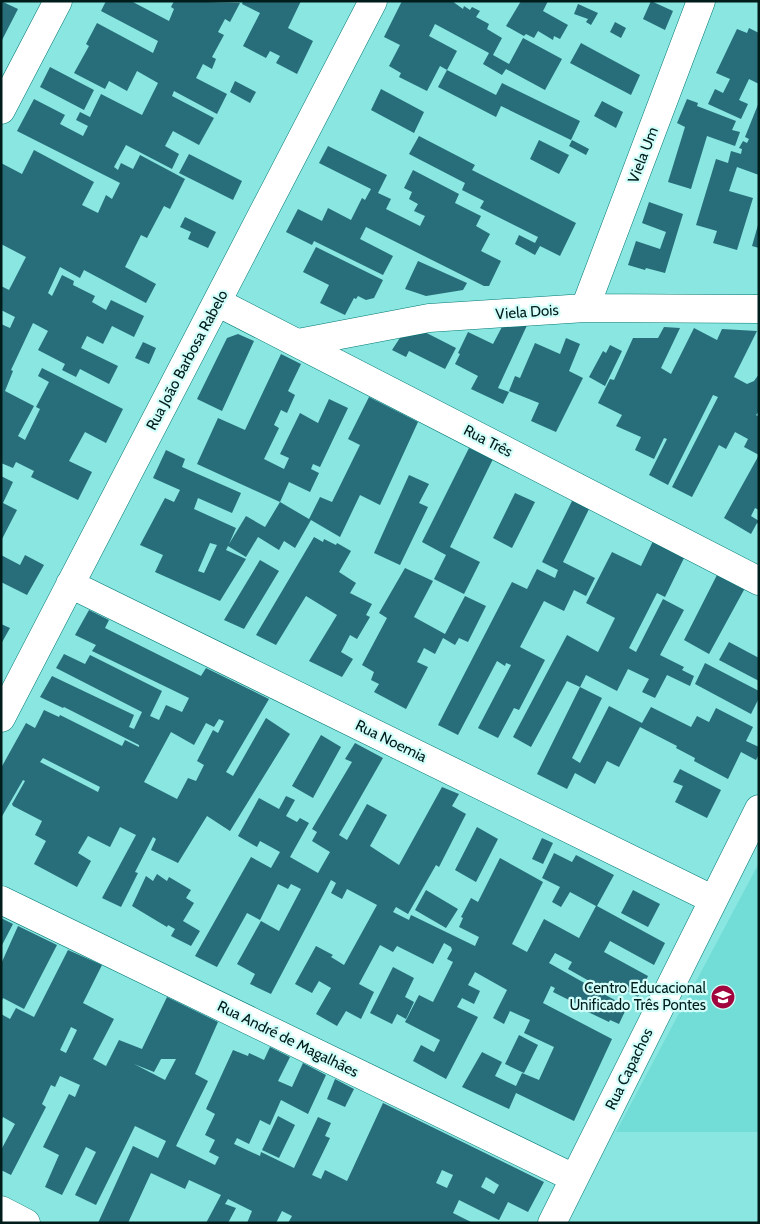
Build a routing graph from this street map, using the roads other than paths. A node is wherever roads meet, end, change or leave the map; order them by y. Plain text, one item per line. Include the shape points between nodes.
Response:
1 (58, 1) edge
2 (373, 1) edge
3 (700, 1) edge
4 (1, 110) edge
5 (217, 302) junction
6 (585, 308) junction
7 (759, 309) edge
8 (298, 343) junction
9 (759, 581) edge
10 (70, 584) junction
11 (1, 718) edge
12 (759, 808) edge
13 (712, 899) junction
14 (1, 900) edge
15 (574, 1178) junction
16 (1, 1210) edge
17 (26, 1223) edge
18 (552, 1223) edge

1 - 4 street
2 - 5 street, Rua João Barbosa Rabelo
3 - 6 street, Viela Um
5 - 8 street, Rua Três
5 - 10 street, Rua João Barbosa Rabelo
6 - 7 street, Viela Dois
6 - 8 street, Viela Dois via 429,318
8 - 9 street, Rua Três
10 - 11 street, Rua João Barbosa Rabelo
10 - 13 street, Rua Noemia
12 - 13 street, Rua Capachos
13 - 15 street, Rua Capachos
14 - 15 street, Rua André de Magalhães
15 - 18 street, Rua Capachos
16 - 17 street

